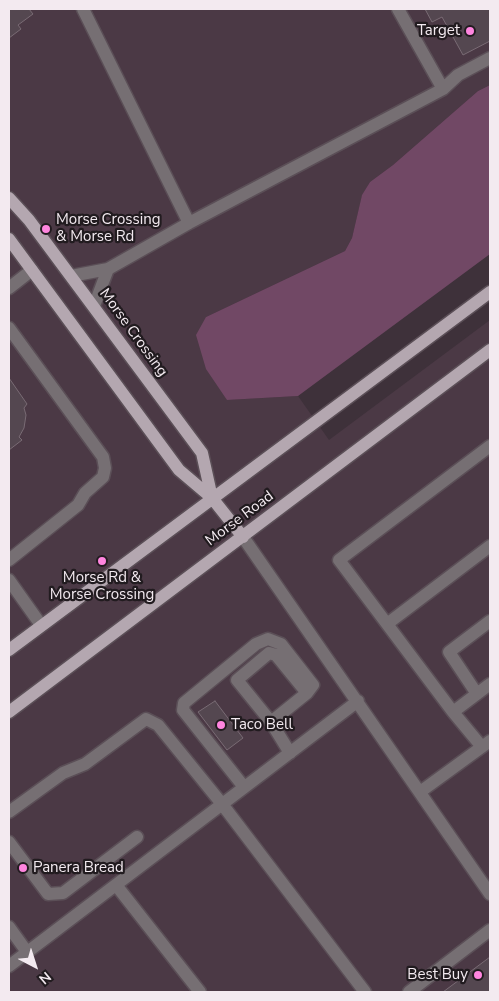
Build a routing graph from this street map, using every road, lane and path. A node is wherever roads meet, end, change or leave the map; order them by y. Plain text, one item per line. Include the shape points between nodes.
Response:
1 (83, 9) edge
2 (398, 9) edge
3 (490, 58) edge
4 (443, 88) junction
5 (9, 198) edge
6 (189, 222) junction
7 (9, 239) edge
8 (108, 268) junction
9 (32, 270) junction
10 (71, 276) junction
11 (9, 288) edge
12 (490, 292) edge
13 (94, 306) junction
14 (9, 328) edge
15 (490, 350) edge
16 (490, 446) edge
17 (212, 498) junction
18 (243, 537) junction
19 (490, 546) edge
20 (9, 560) edge
21 (9, 580) edge
22 (490, 622) edge
23 (387, 624) junction
24 (41, 625) junction
25 (9, 650) edge
26 (490, 684) edge
27 (307, 693) junction
28 (477, 694) junction
29 (358, 701) junction
30 (9, 712) edge
31 (453, 712) junction
32 (271, 722) junction
33 (486, 744) edge
34 (290, 752) junction
35 (244, 787) junction
36 (420, 792) junction
37 (222, 804) junction
38 (9, 812) edge
39 (137, 837) dead end
40 (9, 842) edge
41 (116, 885) junction
42 (490, 894) edge
43 (9, 927) edge
44 (490, 930) edge
45 (27, 952) junction
46 (9, 966) edge
47 (200, 992) edge
48 (365, 992) edge
49 (408, 992) edge

1 - 6 lane
2 - 4 lane
3 - 4 lane via 458,75
4 - 6 lane
5 - 10 main road, Morse Crossing via 30,220
6 - 8 lane
7 - 9 main road, Morse Crossing
8 - 10 lane
8 - 13 lane
9 - 11 lane
9 - 17 main road, Morse Crossing via 179,470
10 - 13 main road, Morse Crossing
12 - 17 main road
13 - 17 main road, Morse Crossing via 202,452
14 - 20 lane via 103,457 105,468 103,477 85,493 78,505
15 - 18 main road, Morse Road
16 - 23 lane via 339,560
17 - 18 main road, Morse Crossing
17 - 24 main road
18 - 29 lane
18 - 30 main road, Morse Road
19 - 23 lane
21 - 24 lane
22 - 28 lane via 449,652
23 - 31 lane
24 - 25 main road
26 - 28 lane
27 - 32 lane
27 - 32 lane via 276,655 268,653 237,680
27 - 35 lane via 313,685 281,644 268,639 256,644 184,703 183,710
28 - 31 lane
29 - 34 lane
29 - 36 lane
31 - 33 lane
32 - 34 lane
33 - 36 lane
34 - 35 lane
35 - 37 lane
36 - 42 lane
37 - 38 lane via 158,725 146,719 85,764 64,773
37 - 41 lane
37 - 48 lane
39 - 40 lane via 63,893 48,894
41 - 45 lane
41 - 47 lane
43 - 45 lane
44 - 49 lane
45 - 46 lane

